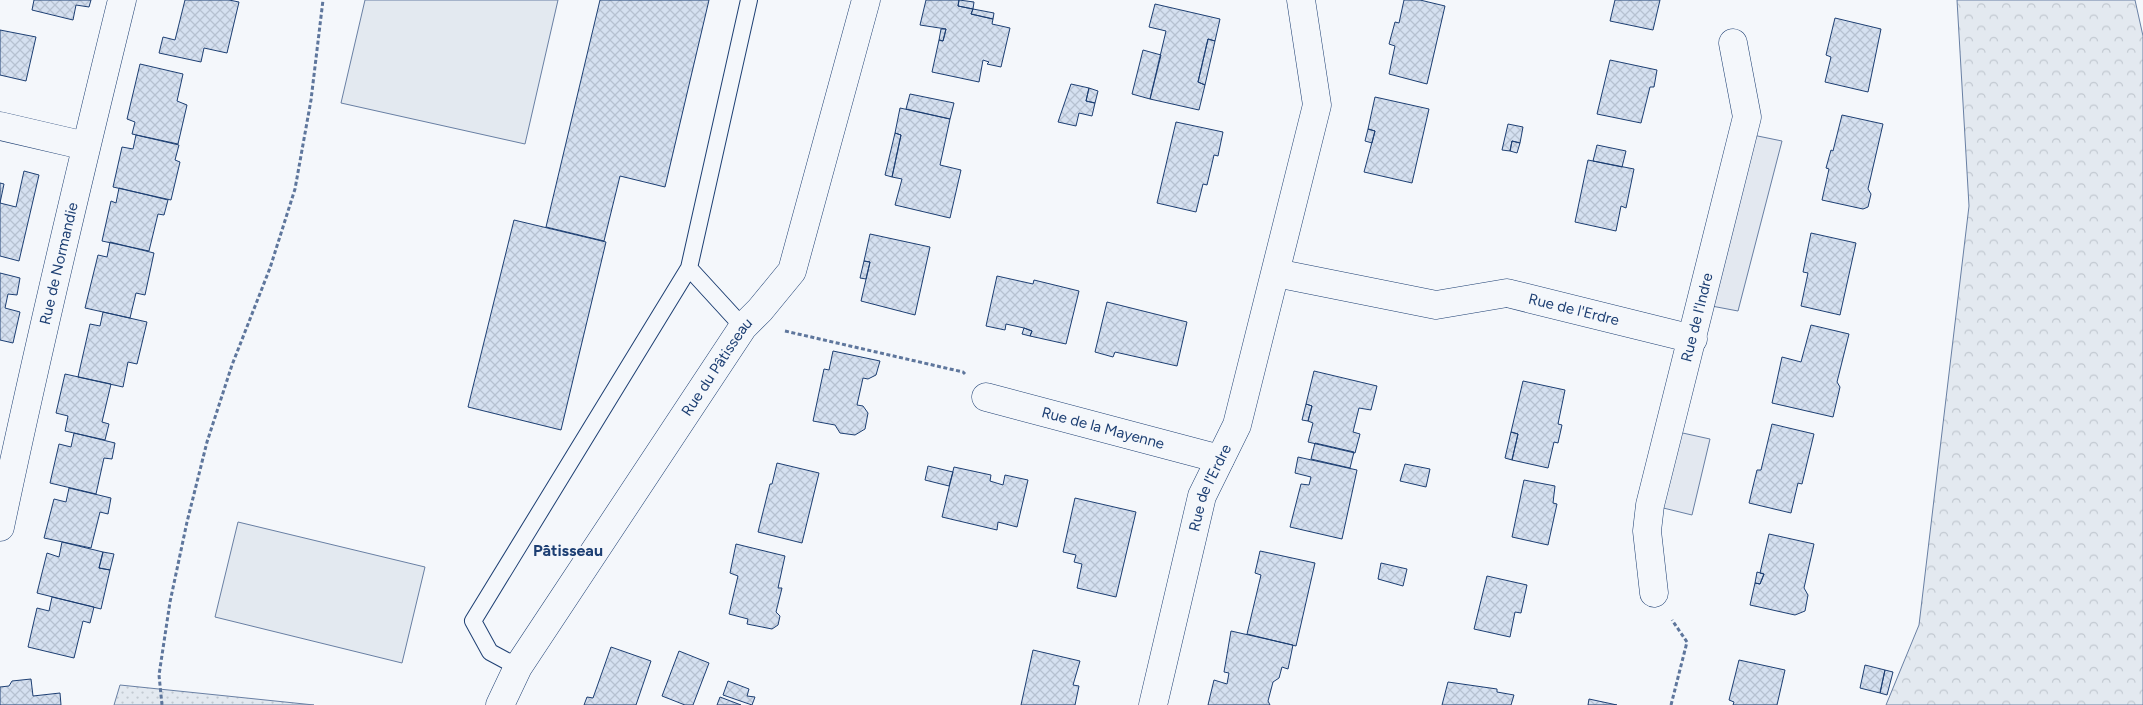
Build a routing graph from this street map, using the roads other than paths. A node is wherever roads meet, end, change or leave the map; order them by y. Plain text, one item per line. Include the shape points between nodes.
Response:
1 (122, 0) edge
2 (749, 0) edge
3 (866, 0) edge
4 (1301, 0) edge
5 (1733, 42) dead end
6 (0, 126) edge
7 (86, 146) junction
8 (689, 268) junction
9 (1276, 273) junction
10 (751, 319) junction
11 (1693, 339) junction
12 (986, 397) road end
13 (1220, 459) junction
14 (0, 527) edge
15 (1654, 592) road end
16 (518, 667) junction
17 (500, 705) edge
18 (1153, 705) edge

1 - 7 street, Rue de Normandie
2 - 8 lane
3 - 10 street, Rue du Pâtisseau via 792,271
4 - 9 street, Rue de l'Erdre via 1317,105
5 - 11 street, Rue de l'Indre via 1747,117
6 - 7 street
7 - 14 street, Rue de Normandie
8 - 10 lane
8 - 16 lane via 473,621 490,652
9 - 11 street, Rue de l'Erdre via 1436,304 1507,293
9 - 13 street, Rue de l'Erdre via 1237,425
10 - 16 street, Rue du Pâtisseau
11 - 15 street, Rue de l'Indre via 1650,505 1647,532
12 - 13 street, Rue de la Mayenne
13 - 18 street, Rue de l'Erdre via 1202,496
16 - 17 street, Rue du Pâtisseau

